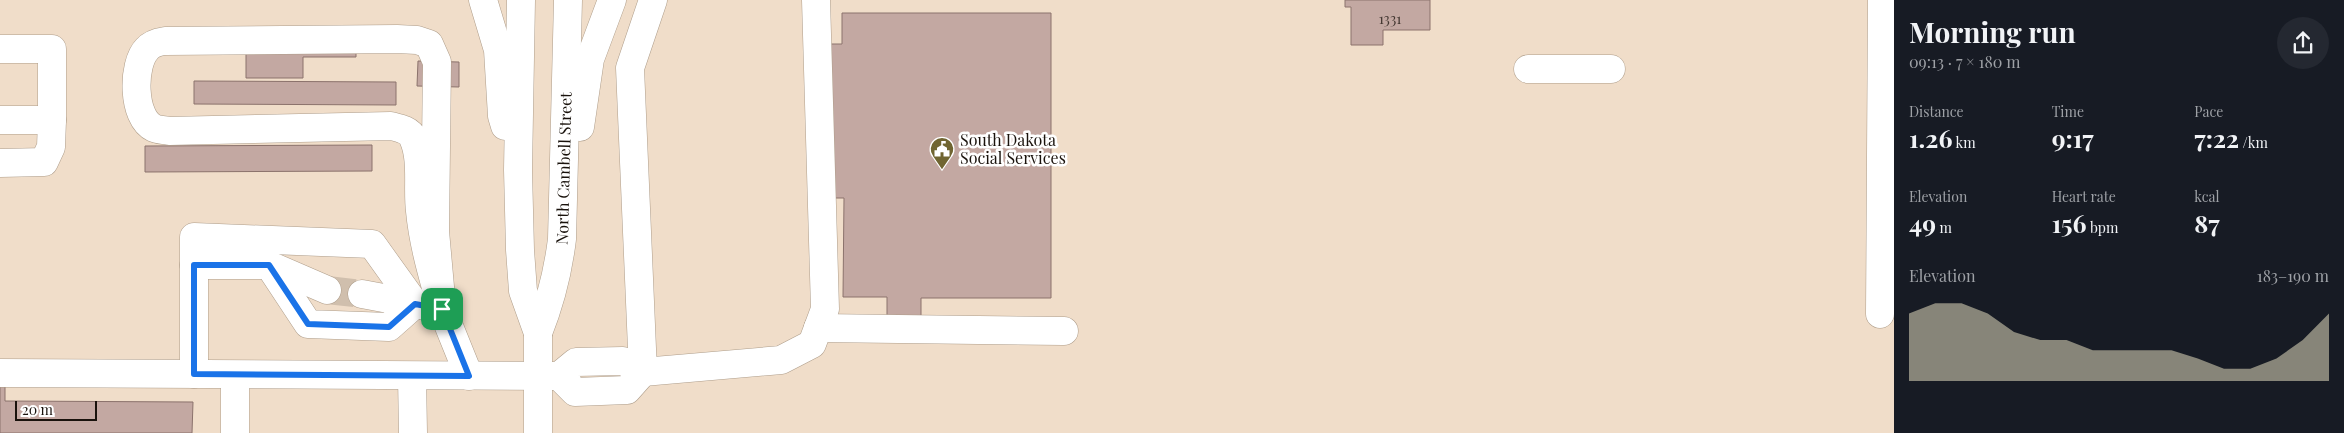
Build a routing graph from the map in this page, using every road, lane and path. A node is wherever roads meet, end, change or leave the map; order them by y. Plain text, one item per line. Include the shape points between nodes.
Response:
1 (483, 0) edge
2 (521, 0) edge
3 (568, 0) edge
4 (612, 0) edge
5 (653, 0) edge
6 (816, 0) edge
7 (1882, 0) edge
8 (0, 49) edge
9 (1528, 69) dead end
10 (1611, 69) dead end
11 (0, 120) edge
12 (52, 120) junction
13 (0, 162) edge
14 (518, 170) junction
15 (562, 239) junction
16 (194, 265) junction
17 (269, 265) junction
18 (327, 290) tunnel mouth
19 (362, 294) tunnel mouth
20 (415, 304) junction
21 (442, 309) junction
22 (1880, 314) dead end
23 (818, 328) junction
24 (1064, 331) dead end
25 (538, 333) junction
26 (642, 372) junction
27 (0, 373) edge
28 (194, 374) junction
29 (235, 374) junction
30 (412, 376) junction
31 (469, 376) junction
32 (549, 376) junction
33 (235, 433) edge
34 (413, 433) edge
35 (538, 433) edge

1 - 14 main road via 498,50 502,116
2 - 14 main road, North Cambell Street
3 - 15 main road, North Cambell Street
4 - 15 main road via 590,59
5 - 26 main road via 630,68
6 - 23 main road via 825,309
7 - 22 main road
8 - 12 main road via 52,49
9 - 10 main road
11 - 12 main road
12 - 13 main road via 51,147 44,162
14 - 25 main road, North Cambell Street via 523,291
15 - 25 main road, North Cambell Street via 550,299
16 - 17 main road
16 - 20 main road via 194,237 372,244
16 - 28 main road
17 - 18 main road
17 - 20 main road via 308,324 389,327
19 - 20 main road
20 - 21 main road
21 - 21 main road via 436,231 437,62 429,44 397,39 165,41 147,48 140,65 136,102 142,118 153,128 169,131 391,126 404,129 413,136 427,254
21 - 31 main road
23 - 24 main road
23 - 26 main road via 812,344 781,360
25 - 32 main road, North Cambell Street
26 - 32 main road via 623,361 576,362
27 - 28 main road
28 - 29 main road
29 - 30 main road
29 - 33 main road
30 - 31 main road
30 - 34 main road
31 - 32 main road
32 - 35 main road, North Cambell Street

